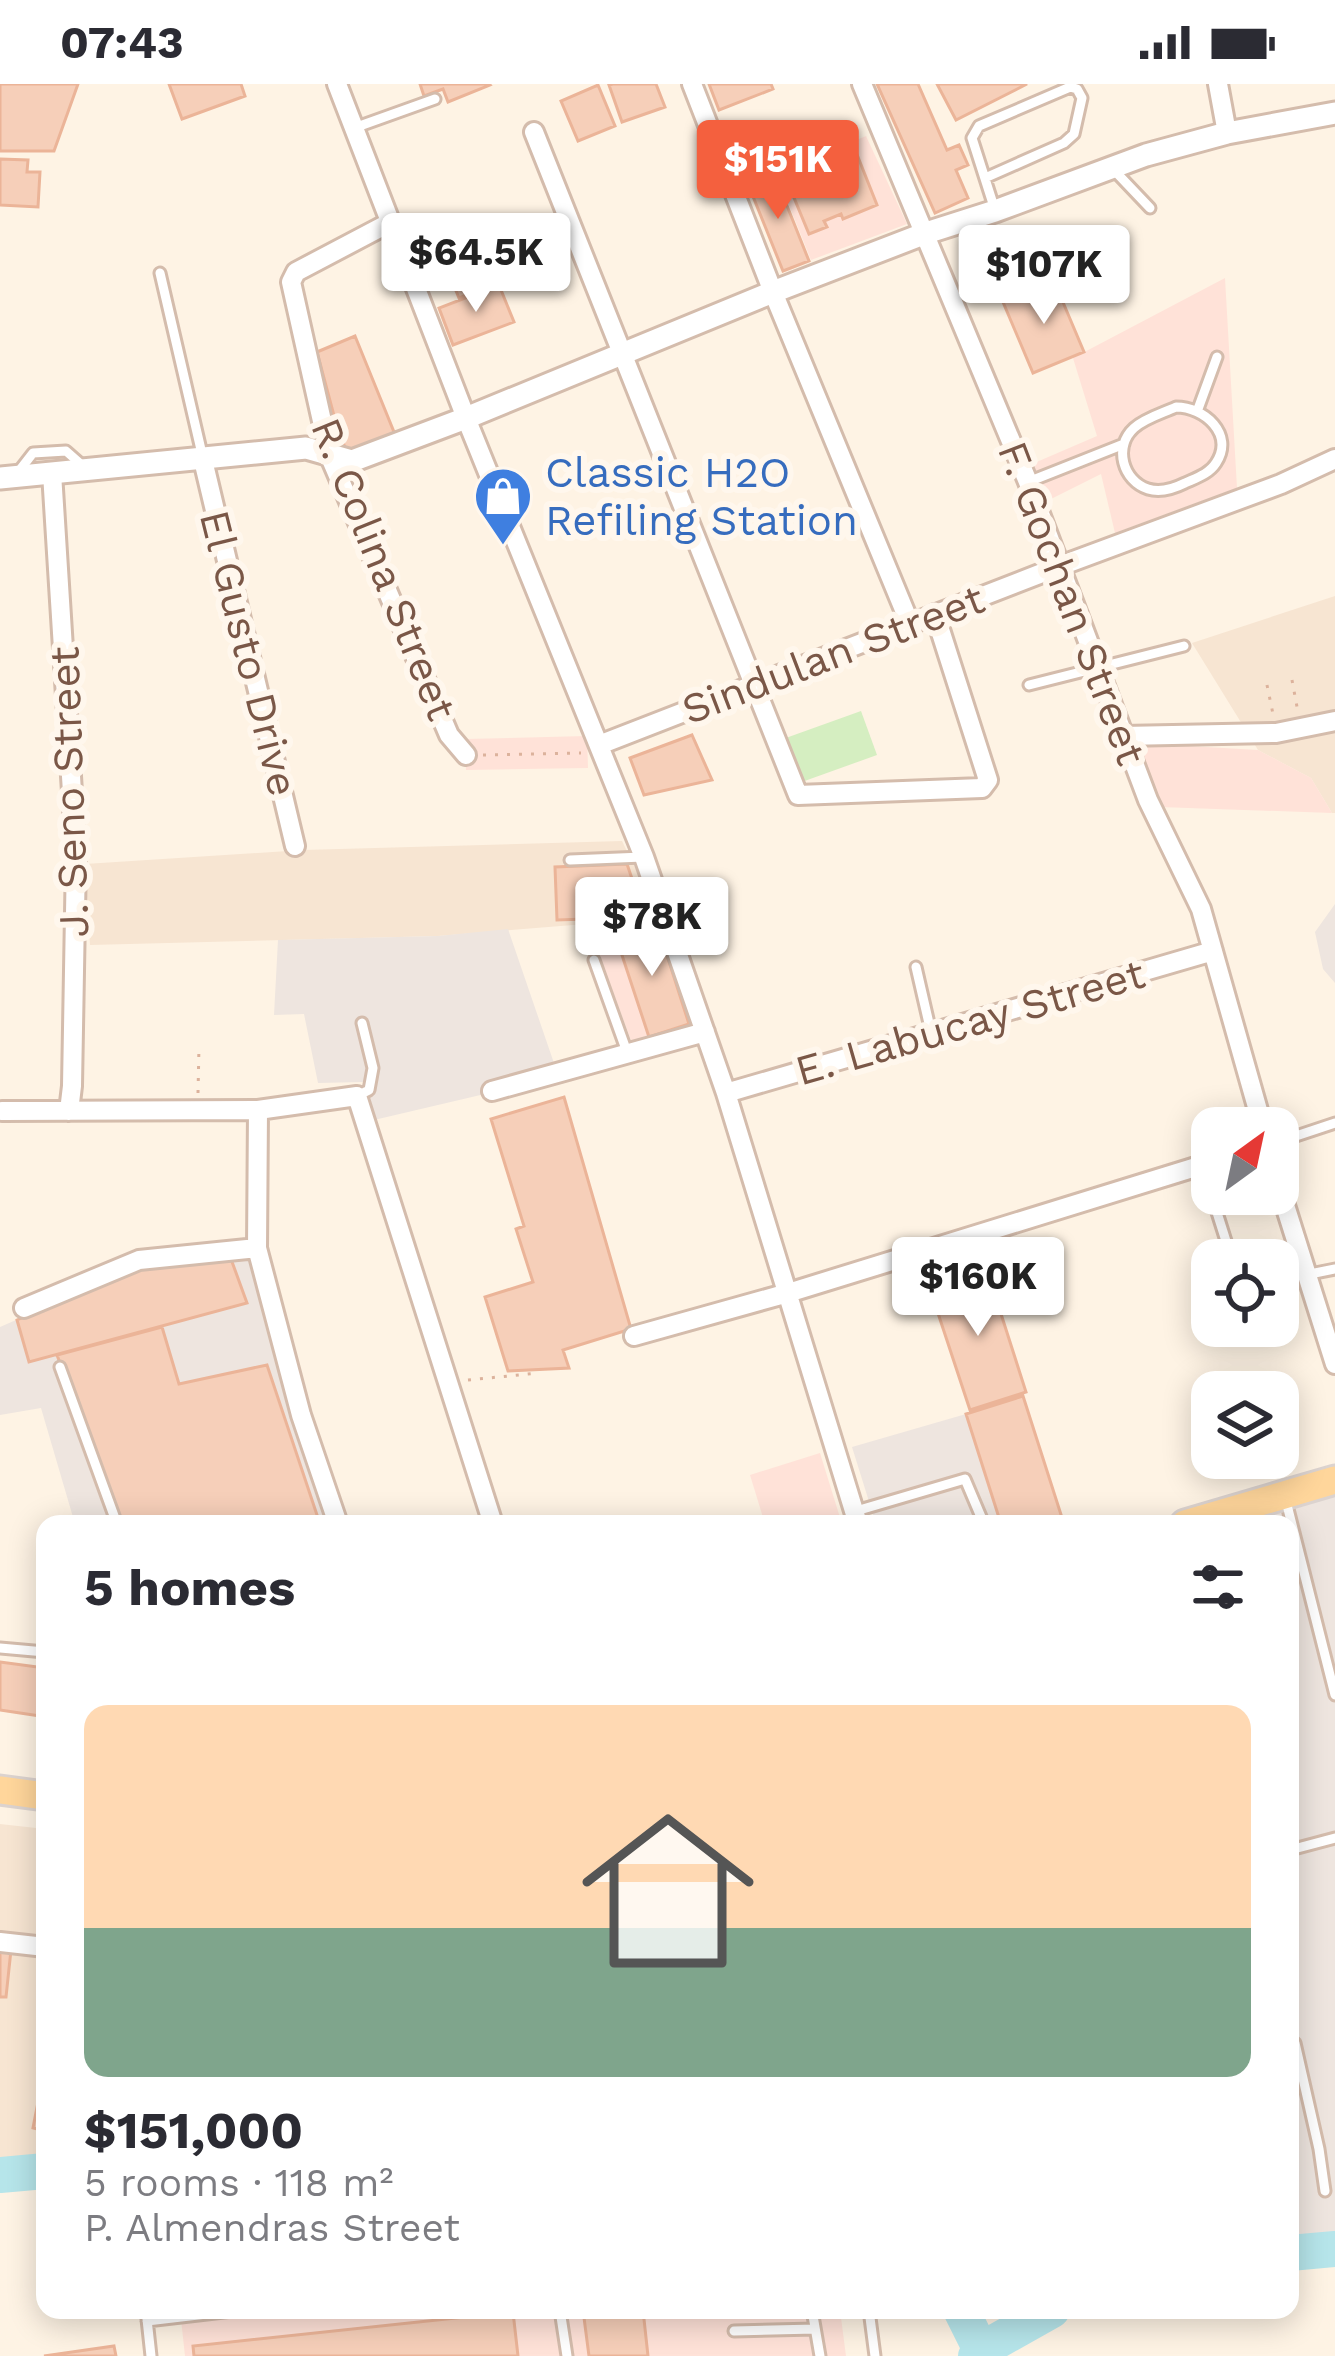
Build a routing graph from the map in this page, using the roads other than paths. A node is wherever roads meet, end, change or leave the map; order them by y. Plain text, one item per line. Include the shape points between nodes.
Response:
1 (338, 84) edge
2 (692, 84) edge
3 (862, 84) edge
4 (1218, 84) edge
5 (435, 99) dead end
6 (1335, 113) edge
7 (354, 128) junction
8 (534, 132) dead end
9 (1226, 133) junction
10 (1112, 168) junction
11 (986, 178) junction
12 (1150, 208) dead end
13 (995, 211) junction
14 (389, 223) junction
15 (926, 233) junction
16 (160, 273) dead end
17 (772, 292) junction
18 (622, 352) junction
19 (1216, 357) dead end
20 (1198, 410) junction
21 (466, 418) junction
22 (1124, 444) junction
23 (330, 457) junction
24 (1335, 458) edge
25 (203, 460) junction
26 (87, 470) junction
27 (52, 473) junction
28 (8, 477) edge
29 (1028, 482) junction
30 (1060, 566) junction
31 (935, 614) junction
32 (910, 624) junction
33 (1184, 646) dead end
34 (1100, 668) junction
35 (1029, 685) dead end
36 (753, 686) junction
37 (1335, 721) edge
38 (1123, 736) junction
39 (599, 745) junction
40 (466, 755) road end
41 (296, 846) dead end
42 (644, 857) junction
43 (570, 860) dead end
44 (1213, 951) junction
45 (594, 960) dead end
46 (916, 967) dead end
47 (362, 1023) dead end
48 (705, 1032) junction
49 (932, 1034) junction
50 (628, 1052) junction
51 (492, 1091) dead end
52 (726, 1093) junction
53 (356, 1096) junction
54 (1257, 1107) edge
55 (258, 1110) junction
56 (2, 1111) edge
57 (69, 1111) junction
58 (1335, 1124) edge
59 (1299, 1135) edge
60 (1191, 1168) edge
61 (1287, 1215) edge
62 (257, 1248) junction
63 (1335, 1269) edge
64 (1299, 1275) edge
65 (1305, 1275) junction
66 (788, 1293) junction
67 (25, 1308) dead end
68 (634, 1336) dead end
69 (1335, 1364) edge
70 (61, 1367) dead end
71 (1335, 1480) edge
72 (1285, 1496) junction
73 (114, 1515) edge
74 (335, 1515) edge
75 (491, 1515) edge
76 (855, 1515) edge
77 (864, 1515) edge
78 (980, 1515) edge
79 (1217, 1515) edge
80 (1290, 1515) edge
81 (1299, 1552) edge
82 (0, 1648) edge
83 (36, 1651) edge
84 (1335, 1695) edge
85 (0, 1790) edge
86 (36, 1795) edge
87 (1335, 1838) edge
88 (1299, 1848) edge
89 (0, 1942) edge
90 (36, 1945) edge
91 (1299, 2061) edge
92 (1335, 2147) edge
93 (1319, 2149) junction
94 (1325, 2191) dead end
95 (146, 2319) edge
96 (561, 2319) edge
97 (813, 2319) edge
98 (870, 2319) edge
99 (815, 2329) junction
100 (734, 2331) dead end
101 (151, 2356) edge
102 (567, 2356) edge
103 (820, 2356) edge
104 (874, 2356) edge

1 - 7 street
2 - 17 street
3 - 15 street, F. Gochan Street
4 - 9 street
5 - 7 lane
6 - 9 street
7 - 14 street
8 - 18 street
9 - 10 street
10 - 12 lane
10 - 13 street
11 - 11 lane via 1074,134 1077,89 979,127 972,138
11 - 13 lane
13 - 15 street
14 - 21 street
14 - 23 street, R. Colina Street via 292,277
15 - 17 street
15 - 29 street, F. Gochan Street
16 - 25 lane
17 - 18 street
17 - 32 street
18 - 21 street
18 - 36 street
19 - 20 lane
20 - 22 lane via 1176,406 1135,427
20 - 22 lane via 1221,445 1204,475 1165,491 1144,488 1128,475
21 - 23 street via 352,461
21 - 39 street
22 - 29 lane
23 - 25 street via 306,448
23 - 40 street, R. Colina Street via 449,735
24 - 30 street, Sindulan Street
25 - 26 street
25 - 41 street, El Gusto Drive
26 - 27 street
26 - 28 lane via 66,451 33,453
27 - 28 street
27 - 57 street, J. Seno Street via 76,856
29 - 30 street, F. Gochan Street
30 - 31 street, Sindulan Street
30 - 34 street, F. Gochan Street
31 - 32 street, Sindulan Street
31 - 36 street via 988,780 982,788 798,795
32 - 36 street, Sindulan Street
33 - 34 lane
34 - 35 lane
34 - 38 street, F. Gochan Street
36 - 39 street, Sindulan Street
37 - 38 street via 1276,733
38 - 44 street, F. Gochan Street
39 - 42 street
42 - 43 lane
42 - 48 street
44 - 49 street, E. Labucay Street
44 - 54 street, F. Gochan Street
45 - 50 lane
46 - 49 lane
47 - 53 lane via 373,1068 369,1090
48 - 50 street
48 - 52 street
49 - 52 street, E. Labucay Street
50 - 51 street
52 - 66 street
53 - 55 street
53 - 75 street
55 - 57 street
55 - 62 street
56 - 57 street
58 - 59 lane
60 - 66 street
61 - 65 street
62 - 67 street via 140,1260
62 - 74 street
63 - 65 lane
64 - 65 lane
65 - 69 street
66 - 68 street
66 - 76 street
70 - 73 lane
71 - 72 main road
72 - 79 main road
72 - 80 lane
77 - 78 lane via 965,1479
81 - 84 lane
82 - 83 lane
85 - 86 main road
87 - 88 lane
89 - 90 street
91 - 93 lane
92 - 93 lane
93 - 94 lane
95 - 101 lane
96 - 102 lane
97 - 99 lane
98 - 104 lane
99 - 100 lane
99 - 103 lane

